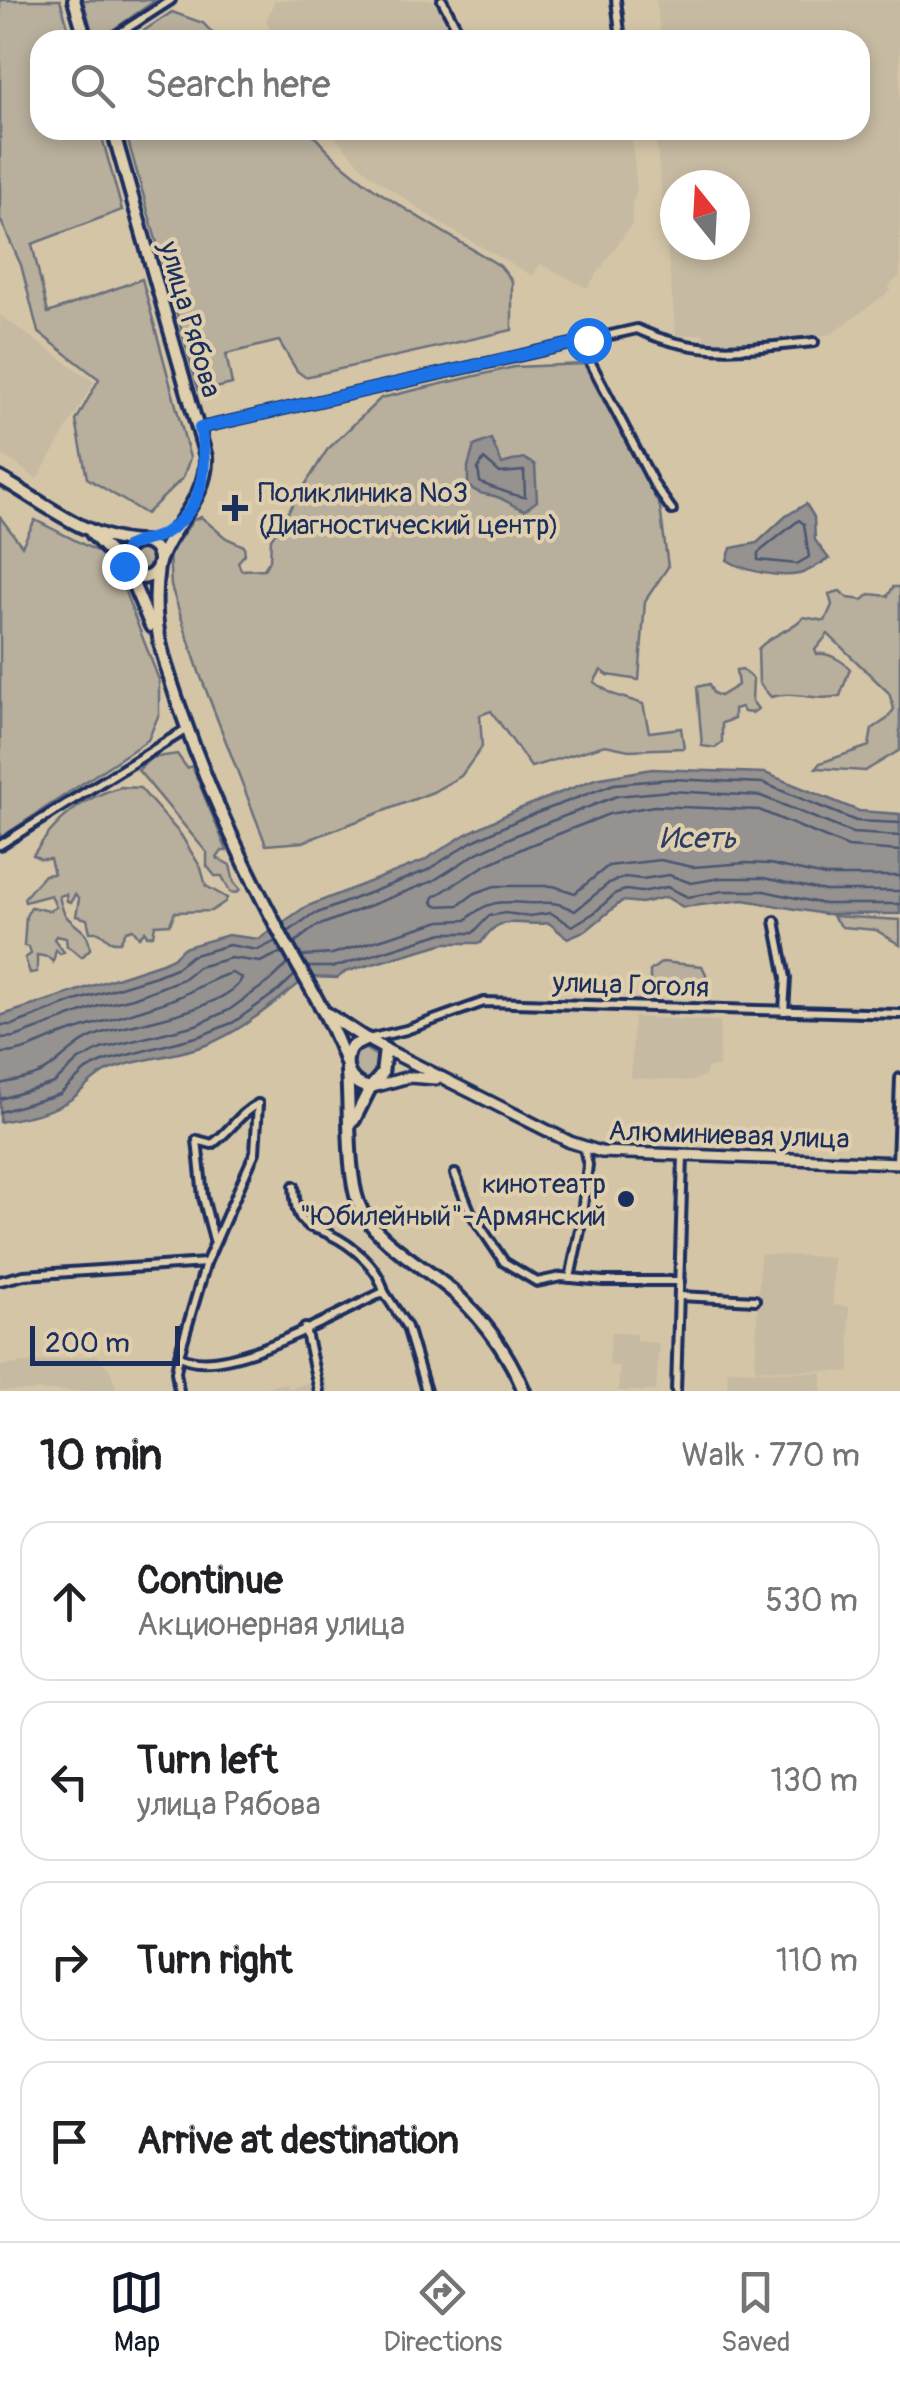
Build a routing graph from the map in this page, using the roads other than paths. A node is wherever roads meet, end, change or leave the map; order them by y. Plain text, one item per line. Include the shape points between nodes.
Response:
1 (74, 0) edge
2 (171, 0) edge
3 (442, 0) edge
4 (616, 0) edge
5 (83, 30) edge
6 (125, 30) edge
7 (458, 30) edge
8 (620, 30) edge
9 (115, 140) edge
10 (580, 342) junction
11 (814, 342) dead end
12 (200, 428) junction
13 (0, 478) edge
14 (672, 510) dead end
15 (182, 518) junction
16 (83, 527) junction
17 (138, 542) junction
18 (158, 564) junction
19 (126, 570) junction
20 (159, 646) junction
21 (187, 728) junction
22 (0, 845) edge
23 (775, 921) dead end
24 (313, 995) junction
25 (784, 1011) junction
26 (900, 1014) edge
27 (406, 1030) junction
28 (366, 1039) junction
29 (385, 1049) junction
30 (347, 1067) junction
31 (900, 1078) edge
32 (452, 1083) junction
33 (370, 1088) junction
34 (352, 1131) junction
35 (584, 1148) junction
36 (601, 1152) junction
37 (683, 1156) junction
38 (898, 1163) edge
39 (588, 1165) junction
40 (455, 1174) dead end
41 (294, 1186) dead end
42 (582, 1214) dead end
43 (580, 1230) dead end
44 (214, 1241) junction
45 (206, 1263) junction
46 (570, 1278) junction
47 (0, 1281) edge
48 (680, 1281) junction
49 (384, 1292) junction
50 (680, 1296) junction
51 (755, 1300) dead end
52 (305, 1328) junction
53 (179, 1354) junction
54 (179, 1391) edge
55 (319, 1391) edge
56 (426, 1391) edge
57 (524, 1391) edge
58 (676, 1391) edge

1 - 5 main road
2 - 6 street
3 - 7 street
4 - 8 street
9 - 12 main road, улица Рябова
10 - 11 street via 638,329 717,350
10 - 12 street
10 - 14 street
12 - 15 main road, улица Рябова via 205,475
13 - 16 main road
15 - 17 main road via 164,534
15 - 18 main road, улица Рябова
16 - 17 main road
16 - 19 main road
17 - 18 main road via 153,546
17 - 19 main road via 126,550
18 - 19 main road via 145,578
18 - 20 main road
19 - 20 main road
20 - 21 main road
21 - 22 street
21 - 24 main road via 224,826
23 - 25 street via 786,978
24 - 28 main road via 336,1021
24 - 30 main road
25 - 26 street, улица Гоголя
25 - 27 street, улица Гоголя via 484,1002
27 - 28 street, улица Гоголя
27 - 29 street
28 - 29 main road
28 - 30 main road via 351,1047
29 - 32 main road, Алюминиевая улица
29 - 33 main road via 382,1074
30 - 33 main road via 355,1082
30 - 34 main road
31 - 38 street
32 - 33 main road via 409,1077
32 - 35 main road, Алюминиевая улица
33 - 34 main road
34 - 57 main road via 355,1191 367,1220 485,1325
35 - 36 main road, Алюминиевая улица
35 - 39 street
36 - 37 main road, Алюминиевая улица
36 - 39 street
37 - 38 main road, Алюминиевая улица
37 - 48 street
39 - 42 street
40 - 46 street via 504,1262 537,1282
41 - 49 street via 304,1222 370,1264
43 - 46 street
44 - 44 street via 255,1152 258,1104 212,1144 198,1140
44 - 45 street
45 - 47 street
45 - 53 street
46 - 48 street
48 - 50 street
49 - 52 street
49 - 56 street via 407,1327
50 - 51 street
50 - 58 street
52 - 53 street via 237,1359 192,1361
52 - 55 street
53 - 54 street

